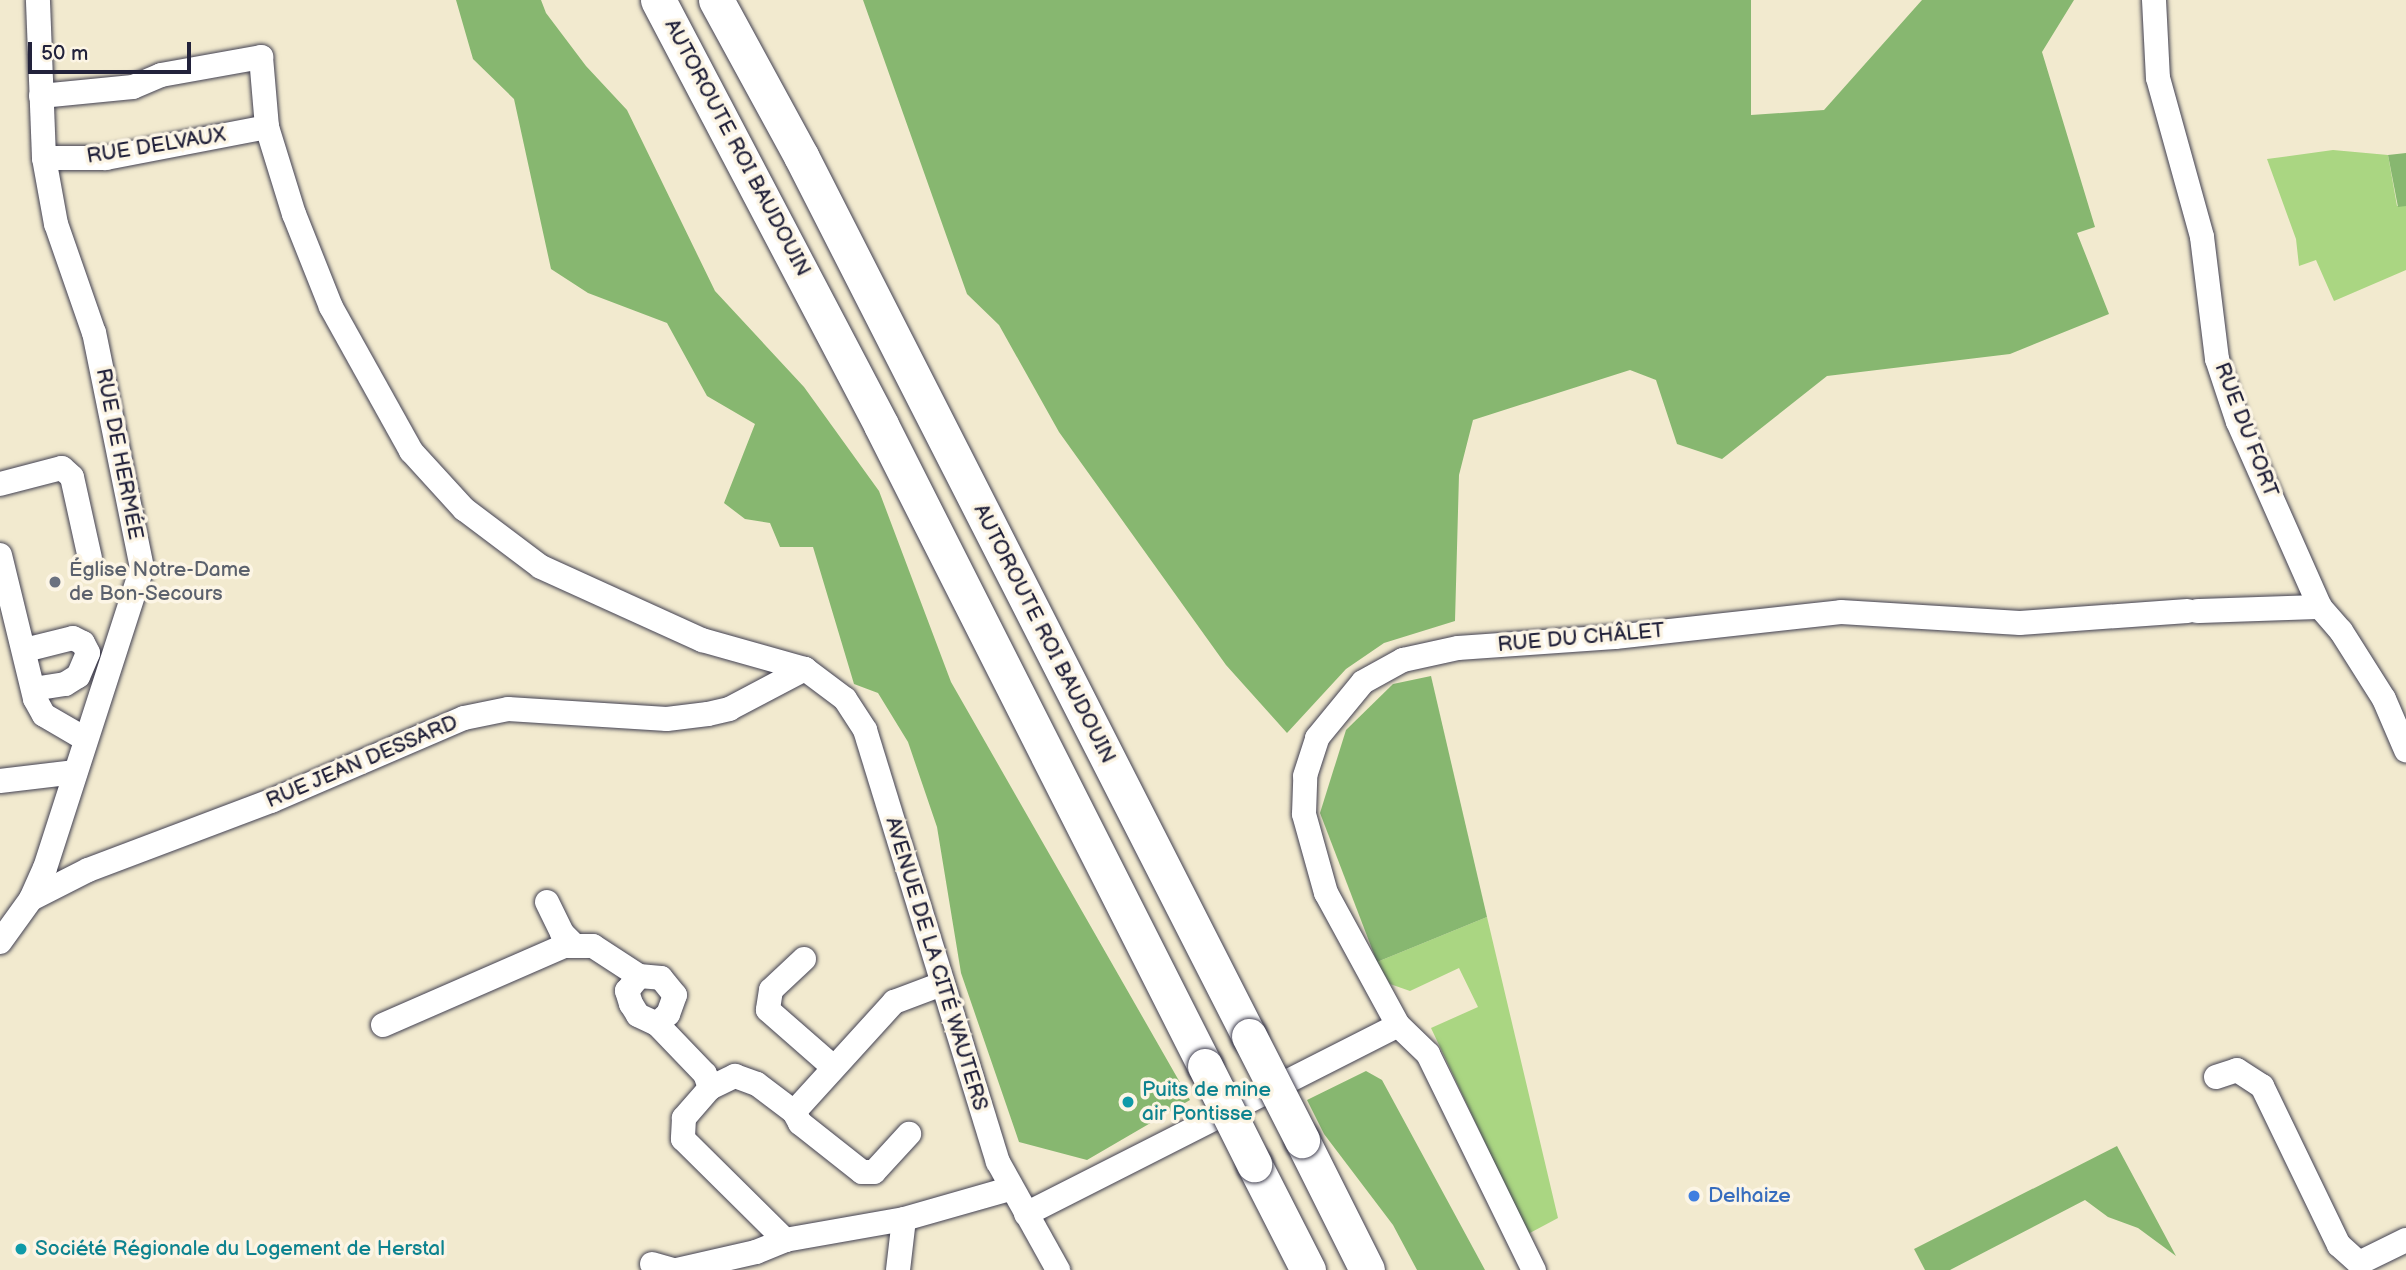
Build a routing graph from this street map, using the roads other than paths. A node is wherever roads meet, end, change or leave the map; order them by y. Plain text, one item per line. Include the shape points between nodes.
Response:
1 (38, 0) edge
2 (658, 0) edge
3 (716, 0) edge
4 (2154, 0) edge
5 (41, 96) junction
6 (267, 127) junction
7 (44, 158) junction
8 (0, 484) edge
9 (0, 555) edge
10 (90, 558) dead end
11 (2320, 607) junction
12 (25, 650) junction
13 (804, 669) junction
14 (33, 689) junction
15 (85, 738) junction
16 (2406, 750) edge
17 (75, 772) junction
18 (0, 780) edge
19 (50, 852) junction
20 (88, 870) junction
21 (31, 898) junction
22 (547, 902) dead end
23 (0, 942) edge
24 (574, 945) junction
25 (804, 959) dead end
26 (639, 976) junction
27 (942, 984) junction
28 (657, 1024) junction
29 (383, 1025) dead end
30 (1398, 1025) junction
31 (833, 1067) junction
32 (2216, 1077) dead end
33 (710, 1088) junction
34 (794, 1112) junction
35 (909, 1134) dead end
36 (1009, 1189) junction
37 (1026, 1214) junction
38 (904, 1219) junction
39 (785, 1240) junction
40 (2406, 1240) edge
41 (2353, 1266) edge
42 (667, 1268) edge
43 (898, 1270) edge
44 (1058, 1270) edge
45 (1308, 1270) edge
46 (1367, 1270) edge
47 (1534, 1270) edge

1 - 5 street, RUE DE HERMÉE
2 - 45 highway, AUTOROUTE ROI BAUDOUIN, bridge via 857,377
3 - 46 highway, AUTOROUTE ROI BAUDOUIN, bridge via 801,156
4 - 11 street, RUE DU FORT via 2158,78 2202,237 2217,359 2238,422
5 - 6 street via 133,87 161,75 261,57
5 - 7 street, RUE DE HERMÉE
6 - 7 street, RUE DELVAUX via 106,158
6 - 13 street via 331,307 411,451 464,509 541,567 622,607 702,640
7 - 15 street, RUE DE HERMÉE via 56,224 94,333 142,568
8 - 10 street via 62,468 72,477
9 - 12 street
11 - 16 street, RUE DU FORT via 2342,631 2384,699
11 - 30 street, RUE DU CHÂLET via 2020,623 1841,612 1615,637 1458,648 1403,660 1363,682 1317,738 1306,775 1304,814 1326,893
12 - 14 street
12 - 14 street via 73,638 83,643 88,653 78,676 65,684
13 - 20 street, RUE JEAN DESSARD via 729,709 708,714 667,719 508,709 464,718 271,801
13 - 27 street, AVENUE DE LA CITÉ WAUTERS via 845,699 865,730
14 - 15 street via 44,715
15 - 17 street, RUE DE HERMÉE
17 - 18 street
17 - 19 street, RUE DE HERMÉE
19 - 20 street via 62,866
19 - 21 street, RUE DE HERMÉE
20 - 21 street, RUE JEAN DESSARD
21 - 23 street, RUE DE HERMÉE
22 - 24 street via 562,933
24 - 26 street via 593,946
24 - 29 street
25 - 31 street via 771,990 768,1010
26 - 28 street via 627,991 631,1004 638,1015
26 - 28 street via 661,978 675,995 668,1014
27 - 31 street via 894,1002
27 - 36 street, AVENUE DE LA CITÉ WAUTERS
28 - 33 street via 705,1074
30 - 37 street
30 - 47 street, RUE DU CHÂLET via 1429,1054
31 - 34 street
32 - 41 street via 2237,1070 2262,1086
33 - 34 street via 735,1076 757,1084
33 - 39 street via 684,1118 683,1139
34 - 35 street via 800,1123 862,1172 874,1172
36 - 37 street, AVENUE DE LA CITÉ WAUTERS
36 - 38 street
37 - 44 street, AVENUE DE LA CITÉ WAUTERS
38 - 39 street
38 - 43 street
39 - 42 street via 756,1252
40 - 41 street

